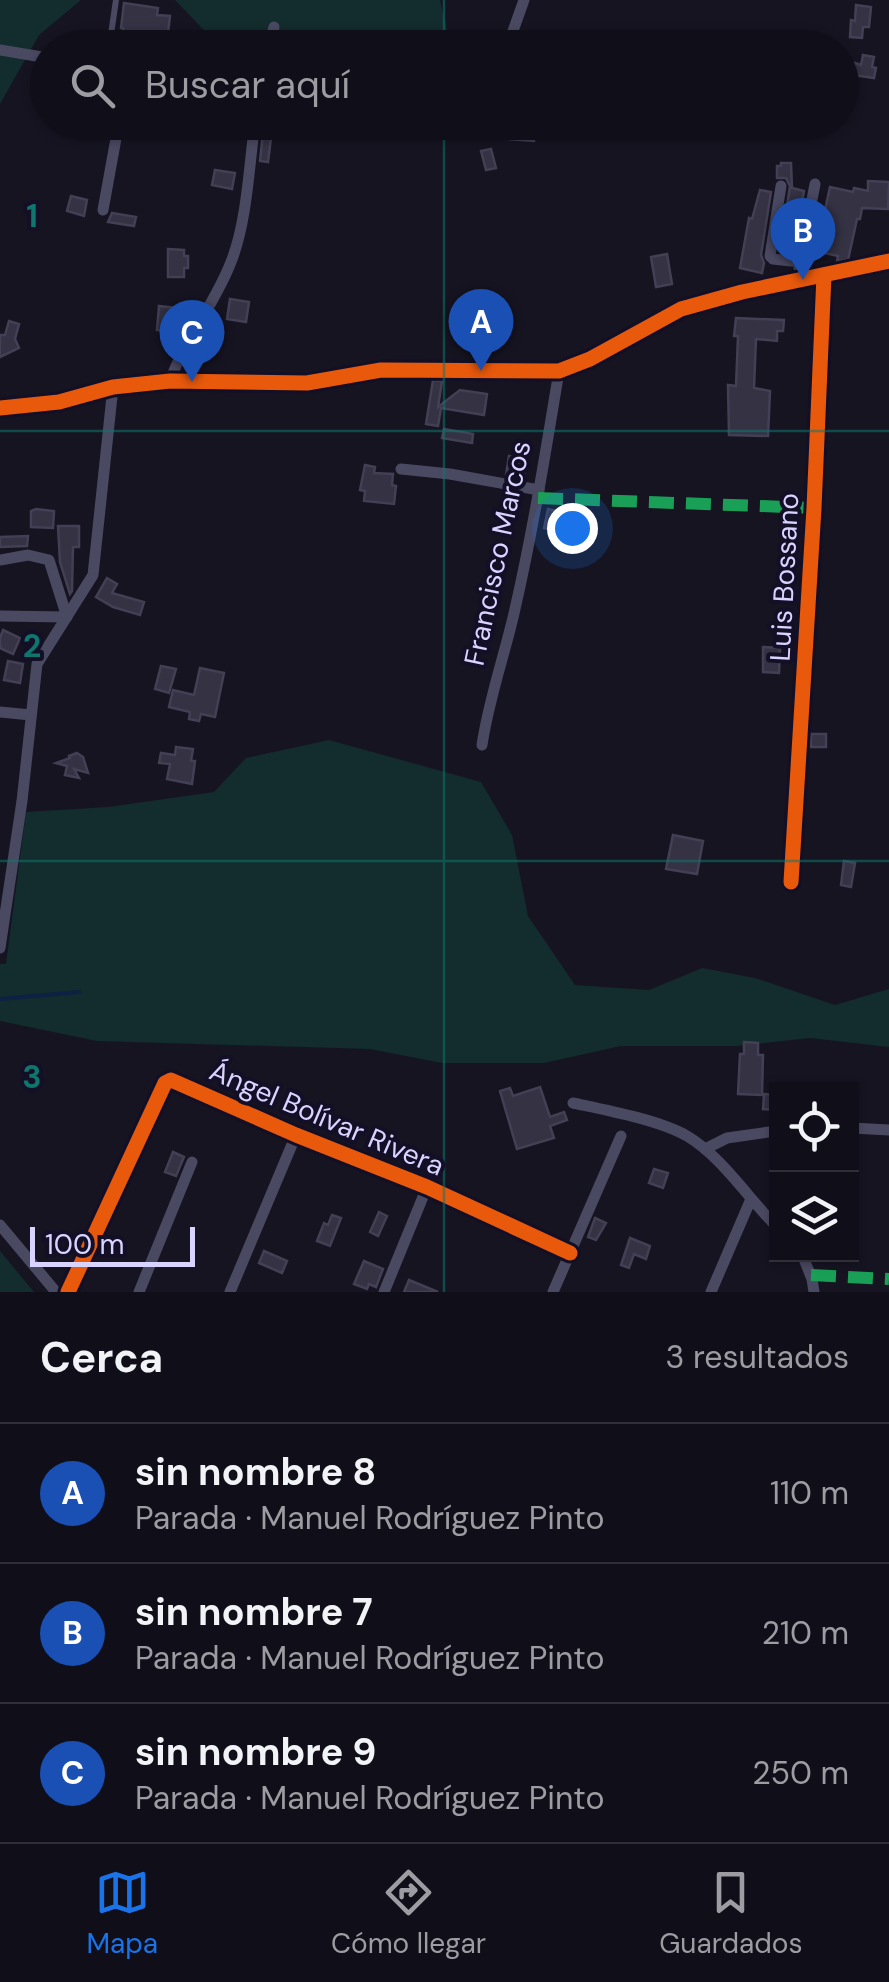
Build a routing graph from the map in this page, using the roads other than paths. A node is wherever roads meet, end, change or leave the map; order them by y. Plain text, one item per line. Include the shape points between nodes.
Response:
1 (116, 0) edge
2 (524, 0) edge
3 (274, 27) dead end
4 (112, 30) edge
5 (273, 30) edge
6 (513, 30) edge
7 (0, 50) edge
8 (30, 55) edge
9 (116, 140) edge
10 (253, 140) edge
11 (815, 184) dead end
12 (781, 186) dead end
13 (103, 210) dead end
14 (889, 261) edge
15 (800, 262) junction
16 (824, 275) junction
17 (797, 281) junction
18 (560, 371) junction
19 (170, 381) junction
20 (113, 387) junction
21 (0, 408) edge
22 (401, 469) dead end
23 (539, 490) junction
24 (0, 560) edge
25 (0, 616) edge
26 (67, 617) junction
27 (0, 712) edge
28 (32, 715) junction
29 (482, 745) dead end
30 (790, 882) dead end
31 (0, 948) edge
32 (573, 1103) dead end
33 (859, 1128) edge
34 (889, 1130) edge
35 (769, 1132) edge
36 (296, 1135) junction
37 (621, 1136) dead end
38 (705, 1149) junction
39 (192, 1162) dead end
40 (427, 1186) junction
41 (751, 1199) junction
42 (769, 1218) edge
43 (0, 1226) edge
44 (570, 1253) junction
45 (806, 1262) edge
46 (56, 1292) edge
47 (68, 1292) edge
48 (139, 1292) edge
49 (230, 1292) edge
50 (384, 1292) edge
51 (553, 1292) edge
52 (710, 1292) edge
53 (814, 1292) edge

1 - 4 lane
2 - 6 street
3 - 5 street
7 - 8 street
9 - 13 street
10 - 19 street via 232,262
11 - 15 street
12 - 15 street via 770,256
14 - 16 street
15 - 17 street
16 - 17 street
16 - 30 street, Luis Bossano
17 - 18 street via 681,310
18 - 19 street via 381,370 307,383
18 - 23 street, Francisco Marcos
19 - 20 street
20 - 21 street
20 - 26 street via 93,575
22 - 23 street
23 - 29 street, Francisco Marcos
24 - 26 street via 49,560
25 - 26 street
26 - 28 street via 37,664
27 - 28 street
28 - 31 street
32 - 38 street via 686,1135
33 - 34 street
35 - 38 street
36 - 40 street, Ángel Bolívar Rivera
36 - 47 street, Ángel Bolívar Rivera via 168,1080
36 - 49 street
37 - 44 street
38 - 41 street
39 - 48 street
40 - 44 street, Ángel Bolívar Rivera
40 - 50 street
41 - 42 street
41 - 52 street
43 - 46 street
44 - 51 street
45 - 53 street

